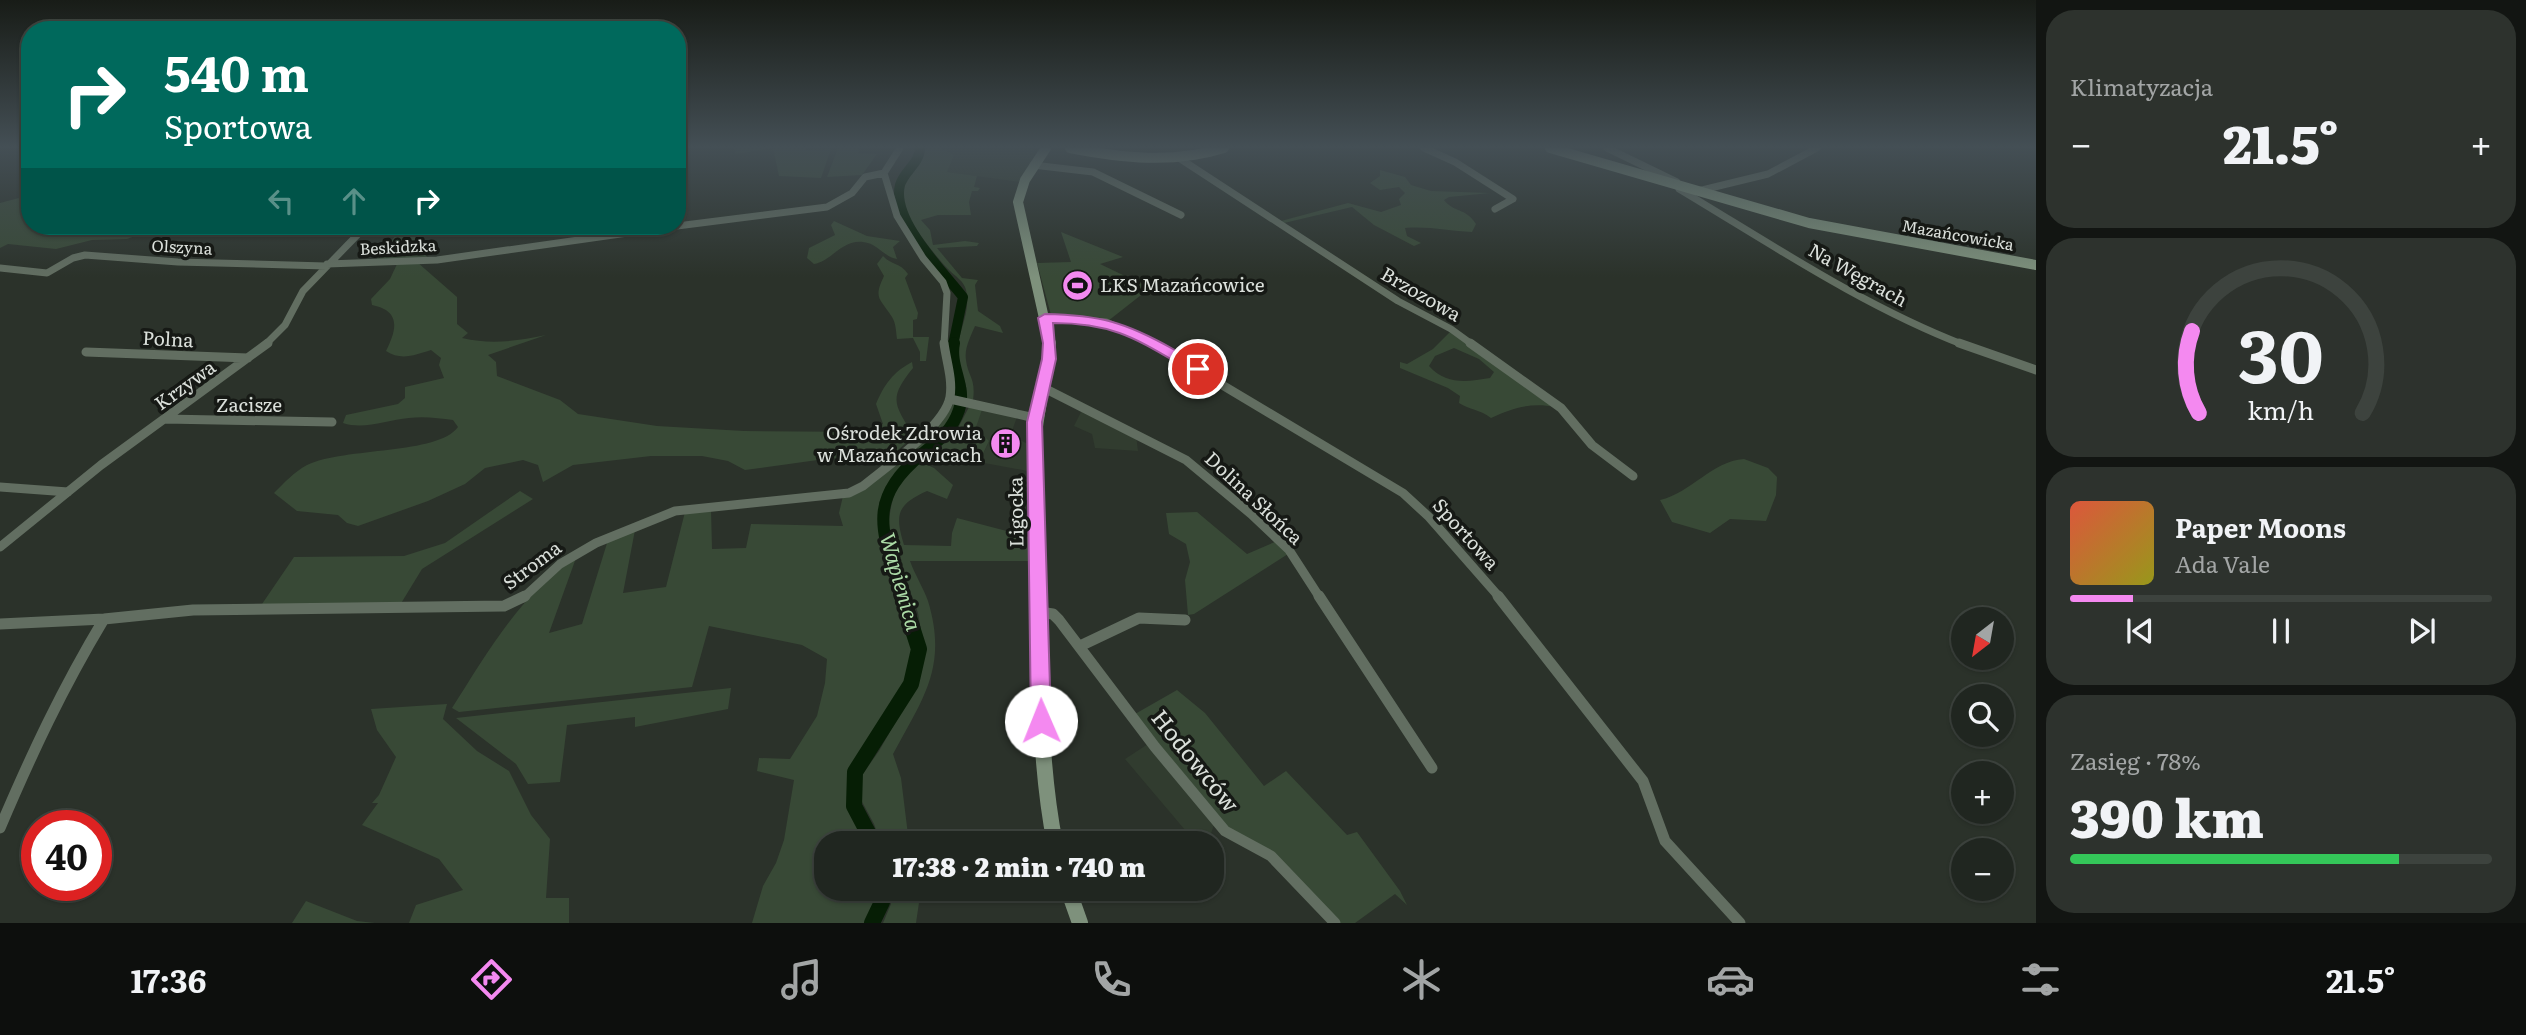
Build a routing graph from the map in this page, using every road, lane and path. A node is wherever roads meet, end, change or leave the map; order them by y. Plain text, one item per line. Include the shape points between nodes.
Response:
1 (853, 191) edge
2 (889, 191) edge
3 (1020, 191) edge
4 (1132, 191) edge
5 (1229, 191) edge
6 (1501, 191) edge
7 (1683, 191) edge
8 (1698, 191) edge
9 (1494, 209) dead end
10 (1181, 215) dead end
11 (686, 225) edge
12 (357, 235) edge
13 (613, 235) edge
14 (327, 265) junction
15 (2036, 265) edge
16 (0, 268) edge
17 (1045, 318) junction
18 (86, 352) dead end
19 (248, 358) junction
20 (2036, 370) edge
21 (1042, 387) junction
22 (950, 399) junction
23 (974, 405) joint
24 (1035, 418) junction
25 (165, 419) junction
26 (332, 422) dead end
27 (1633, 476) dead end
28 (0, 486) edge
29 (68, 492) junction
30 (0, 547) edge
31 (1039, 612) junction
32 (104, 619) junction
33 (1185, 620) dead end
34 (0, 624) edge
35 (1080, 646) junction
36 (1432, 768) dead end
37 (0, 828) edge
38 (1052, 831) edge
39 (1072, 901) edge
40 (1080, 923) edge
41 (1335, 923) edge
42 (1740, 923) edge

1 - 11 street, Beskidzka via 827,207
2 - 22 street via 897,216 947,293 944,344
3 - 17 street, Ligocka via 1018,202
4 - 10 street
5 - 27 street, Brzozowa via 1490,355 1561,408 1591,445
6 - 9 street via 1513,199
7 - 20 street, Na Węgrach via 1921,327
8 - 15 street, Mazańcowicka via 1834,229
12 - 14 street, Krzywa
13 - 14 street, Beskidzka via 436,260
14 - 16 street, Olszyna via 85,255 47,273
14 - 19 street, Krzywa via 303,291 279,332
17 - 21 street, Ligocka via 1050,351
17 - 42 street, Sportowa via 1095,321 1135,333 1402,494 1429,517 1515,615 1643,781 1665,841
18 - 19 street, Polna
19 - 25 street, Krzywa
21 - 24 street, Ligocka
21 - 36 street, Dolina Słońca via 1186,460 1289,550
22 - 23 street
22 - 32 street, Stroma via 933,426 849,493 675,511 596,542 560,564 513,604 193,610
23 - 24 street
24 - 31 street, Ligocka
25 - 26 street, Zacisze
25 - 29 street, Krzywa
28 - 29 street
29 - 30 street, Krzywa
31 - 35 street, Hodowców via 1053,614
31 - 38 street, Ligocka via 1042,749
32 - 34 street, Stroma
32 - 37 street via 63,688
33 - 35 street via 1139,618
35 - 41 street, Hodowców via 1225,831 1271,856
39 - 40 street

